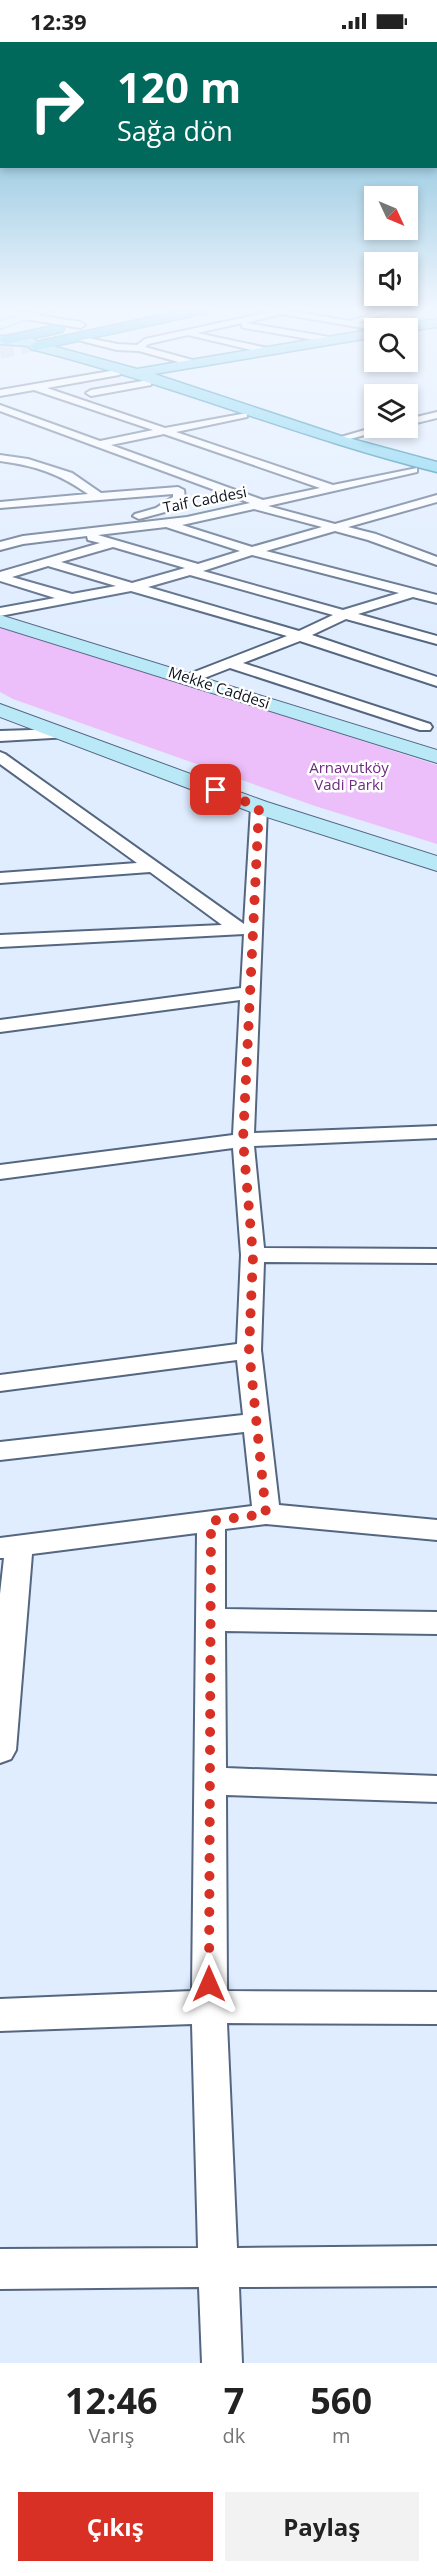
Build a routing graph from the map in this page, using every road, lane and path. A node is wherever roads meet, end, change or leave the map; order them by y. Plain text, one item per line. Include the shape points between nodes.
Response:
1 (26, 417) edge
2 (128, 417) edge
3 (232, 417) edge
4 (252, 417) edge
5 (263, 417) edge
6 (0, 420) edge
7 (169, 431) junction
8 (364, 432) edge
9 (332, 439) junction
10 (100, 444) junction
11 (91, 454) dead end
12 (0, 458) edge
13 (437, 467) edge
14 (413, 470) junction
15 (437, 474) edge
16 (154, 478) dead end
17 (332, 488) junction
18 (178, 490) junction
19 (7, 492) dead end
20 (99, 497) junction
21 (437, 498) edge
22 (19, 503) junction
23 (0, 505) edge
24 (257, 505) junction
25 (165, 524) junction
26 (334, 526) junction
27 (79, 534) junction
28 (0, 535) edge
29 (112, 543) junction
30 (0, 546) edge
31 (252, 550) junction
32 (437, 561) edge
33 (48, 562) junction
34 (193, 570) junction
35 (0, 577) edge
36 (437, 584) edge
37 (131, 586) junction
38 (414, 592) junction
39 (437, 598) edge
40 (72, 599) junction
41 (0, 603) edge
42 (17, 609) junction
43 (0, 612) edge
44 (347, 613) junction
45 (0, 621) edge
46 (300, 636) junction
47 (437, 640) edge
48 (229, 663) junction
49 (189, 679) junction
50 (437, 682) edge
51 (0, 701) edge
52 (0, 710) edge
53 (431, 724) edge
54 (64, 734) junction
55 (0, 736) edge
56 (386, 742) junction
57 (437, 757) edge
58 (4, 763) edge
59 (265, 804) junction
60 (437, 854) edge
61 (437, 864) edge
62 (153, 867) junction
63 (0, 878) edge
64 (246, 928) junction
65 (0, 941) edge
66 (250, 993) junction
67 (0, 1026) edge
68 (437, 1132) edge
69 (243, 1140) junction
70 (0, 1172) edge
71 (253, 1256) junction
72 (437, 1256) edge
73 (249, 1350) junction
74 (0, 1383) edge
75 (256, 1422) junction
76 (0, 1451) edge
77 (266, 1514) junction
78 (211, 1521) junction
79 (437, 1530) edge
80 (10, 1546) edge
81 (211, 1620) junction
82 (437, 1623) edge
83 (0, 1750) edge
84 (210, 1781) junction
85 (437, 1789) edge
86 (208, 2007) junction
87 (437, 2008) edge
88 (0, 2015) edge
89 (437, 2266) edge
90 (219, 2267) junction
91 (0, 2269) edge
92 (222, 2363) edge

1 - 10 street
2 - 7 street
3 - 7 street
4 - 9 main road
5 - 9 main road
6 - 11 street
7 - 10 street
7 - 17 street
8 - 9 street
9 - 13 main road
9 - 14 main road
10 - 24 street
12 - 20 street via 68,475
14 - 15 main road
14 - 17 street, Taif Caddesi
16 - 18 street
17 - 24 street, Taif Caddesi
18 - 20 street
18 - 28 street via 179,498 171,505 144,516
19 - 22 street
20 - 22 street
21 - 26 street
22 - 23 street
24 - 25 street, Taif Caddesi
24 - 26 street
25 - 27 street, Taif Caddesi
25 - 31 street
26 - 31 street
26 - 32 street
27 - 29 street
27 - 30 street, Taif Caddesi
29 - 33 street
29 - 34 street
31 - 34 street
31 - 38 street
33 - 35 street
33 - 37 street
34 - 37 street
34 - 44 street
35 - 40 street
36 - 38 street
37 - 40 street
37 - 46 street
38 - 39 street
38 - 44 street
40 - 42 street
41 - 42 street
42 - 43 street
44 - 46 street
44 - 47 street
45 - 49 main road, Mekke Caddesi
46 - 48 street
46 - 50 street
48 - 49 street
48 - 53 street
49 - 56 main road, Mekke Caddesi
51 - 59 main road
52 - 54 main road
53 - 56 street
54 - 55 street
54 - 59 main road
56 - 57 main road, Mekke Caddesi
58 - 62 street
59 - 60 main road
59 - 61 main road
59 - 64 street
62 - 63 street
62 - 64 street
64 - 65 street
64 - 66 street
66 - 67 street
66 - 69 street
68 - 69 street
69 - 70 street
69 - 71 street
71 - 72 street
71 - 73 street
73 - 74 street
73 - 75 street
75 - 76 street
75 - 77 street
77 - 78 street
77 - 79 street
78 - 80 street
78 - 81 street
80 - 83 street
81 - 82 street
81 - 84 street
84 - 85 street
84 - 86 street
86 - 87 street
86 - 88 street
86 - 90 street
89 - 90 street
90 - 91 street
90 - 92 street

